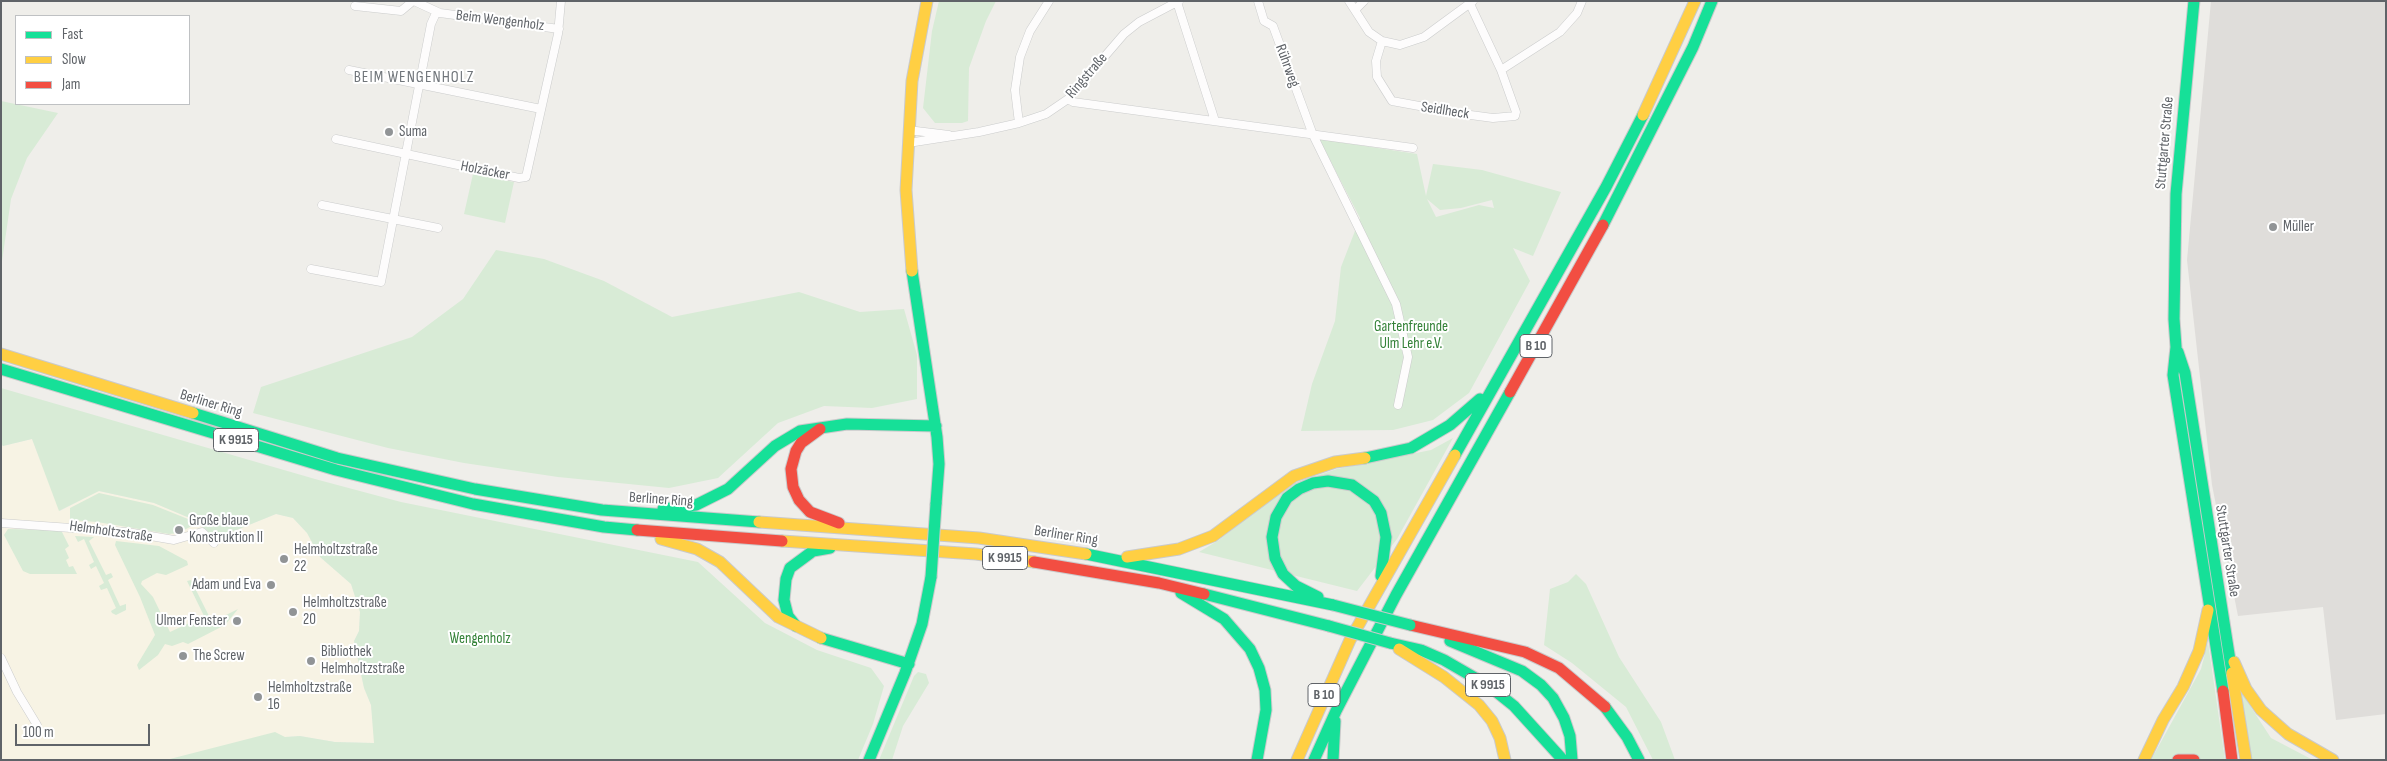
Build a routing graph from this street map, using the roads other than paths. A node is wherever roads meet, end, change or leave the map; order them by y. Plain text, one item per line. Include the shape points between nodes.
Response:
1 (414, 1) edge
2 (562, 1) edge
3 (927, 1) edge
4 (1049, 1) edge
5 (1258, 1) edge
6 (1349, 1) edge
7 (1364, 1) edge
8 (1582, 1) edge
9 (1696, 1) edge
10 (1712, 1) edge
11 (2194, 1) edge
12 (1178, 2) edge
13 (1471, 2) edge
14 (355, 6) dead end
15 (1355, 10) junction
16 (436, 13) junction
17 (559, 29) junction
18 (1382, 41) junction
19 (349, 70) dead end
20 (1501, 70) junction
21 (420, 84) junction
22 (1068, 100) junction
23 (541, 108) junction
24 (1216, 121) junction
25 (1019, 123) junction
26 (908, 130) junction
27 (1312, 135) junction
28 (956, 136) junction
29 (336, 139) dead end
30 (908, 143) junction
31 (1413, 148) dead end
32 (405, 154) junction
33 (322, 205) dead end
34 (394, 220) junction
35 (438, 228) dead end
36 (311, 269) dead end
37 (2176, 347) junction
38 (1, 354) edge
39 (1, 368) edge
40 (1490, 391) junction
41 (1398, 405) dead end
42 (826, 426) junction
43 (936, 426) junction
44 (602, 510) junction
45 (1, 523) edge
46 (604, 527) junction
47 (846, 527) junction
48 (214, 544) dead end
49 (850, 544) junction
50 (1116, 559) junction
51 (1160, 583) junction
52 (1380, 586) junction
53 (1333, 605) junction
54 (2208, 608) junction
55 (1410, 625) junction
56 (800, 630) junction
57 (2225, 638) junction
58 (1420, 656) junction
59 (1, 658) edge
60 (908, 664) junction
61 (1336, 711) junction
62 (37, 724) dead end
63 (869, 760) edge
64 (1258, 760) edge
65 (1297, 760) edge
66 (1314, 760) edge
67 (1333, 760) edge
68 (1505, 760) edge
69 (1563, 760) edge
70 (1572, 760) edge
71 (1639, 760) edge
72 (2144, 760) edge
73 (2178, 760) edge
74 (2194, 760) edge
75 (2232, 760) edge
76 (2246, 760) edge
77 (2333, 760) edge

1 - 14 street, Beim Wengenholz via 401,11
1 - 16 street, Beim Wengenholz
2 - 17 street, Holzäcker
3 - 26 main road via 912,81
4 - 25 street via 1030,31 1020,57 1015,90
5 - 27 street, Rührweg via 1264,21 1273,26
6 - 15 street
7 - 15 street
8 - 20 street via 1578,13 1560,32
9 - 40 main road, B 10 via 1656,92 1606,187
10 - 61 main road, B 10 via 1622,192 1396,595
11 - 37 main road, Stuttgarter Straße via 2176,194
12 - 22 street, Ringstraße via 1139,22 1124,34
12 - 24 street, Ringstraße
13 - 18 street via 1424,38 1400,45
13 - 20 street, Seidlheck
15 - 18 street via 1369,32
16 - 17 street, Beim Wengenholz
16 - 21 street
17 - 23 street, Holzäcker
18 - 20 street, Seidlheck via 1376,61 1377,77 1392,101 1493,118 1515,116
19 - 21 street
21 - 23 street
21 - 32 street
22 - 24 street
22 - 25 street, Ringstraße via 1046,114
23 - 32 street, Holzäcker via 526,177
24 - 27 street
25 - 28 street, Ringstraße
26 - 28 street, Ringstraße
26 - 30 main road
27 - 31 street
27 - 41 street, Rührweg via 1396,304 1408,357
28 - 30 street, Ringstraße
29 - 32 street, Holzäcker
30 - 43 main road via 908,242
32 - 34 street
33 - 34 street
34 - 35 street
34 - 36 street via 381,282
37 - 54 main road, Stuttgarter Straße via 2173,375
37 - 57 main road, Stuttgarter Straße via 2185,373
38 - 44 main road, Berliner Ring / K 9915 via 336,458 475,489
39 - 46 main road, Berliner Ring / K 9915 via 336,470 473,504
40 - 50 main road via 1450,425 1411,448 1335,462 1294,476 1213,536 1166,552
40 - 52 main road, B 10
42 - 43 main road
42 - 44 main road via 800,431 785,439 728,489 696,504 677,508
42 - 47 main road via 801,443 796,451 791,469 792,487 810,512
43 - 60 main road, bridge via 939,464 931,578 922,624
44 - 47 main road, Berliner Ring / K 9915
45 - 48 street, Helmholtzstraße via 111,530 174,540 202,532
46 - 49 main road, Berliner Ring / K 9915
46 - 56 main road via 675,542 710,556 728,567 778,617
47 - 50 main road, Berliner Ring / K 9915 via 978,538
49 - 51 main road, Berliner Ring / K 9915 via 976,554
49 - 56 main road via 813,551 790,568 783,589 784,600 788,616
50 - 53 main road, Berliner Ring / K 9915
51 - 58 main road, Berliner Ring / K 9915, bridge via 1278,611 1390,643
51 - 64 main road via 1224,619 1250,649 1265,690 1266,710
52 - 53 main road via 1386,537 1381,513 1374,501 1352,485 1313,483 1287,498 1276,517 1272,537 1275,558 1283,574 1296,586
52 - 65 main road, B 10 via 1350,640
53 - 55 main road, K 9915, bridge
54 - 72 main road via 2199,651
54 - 75 main road, Stuttgarter Straße via 2215,635
55 - 70 main road via 1522,671 1541,685 1564,718 1570,736
55 - 71 main road, K 9915 via 1507,646 1559,668 1602,702
56 - 60 main road
57 - 76 main road, Stuttgarter Straße
57 - 77 main road via 2246,689 2261,710 2288,734
58 - 68 main road via 1492,721
58 - 69 main road, K 9915 via 1444,660 1489,686 1514,706
59 - 62 street
60 - 63 main road
61 - 66 main road, B 10
61 - 67 main road
73 - 74 main road

